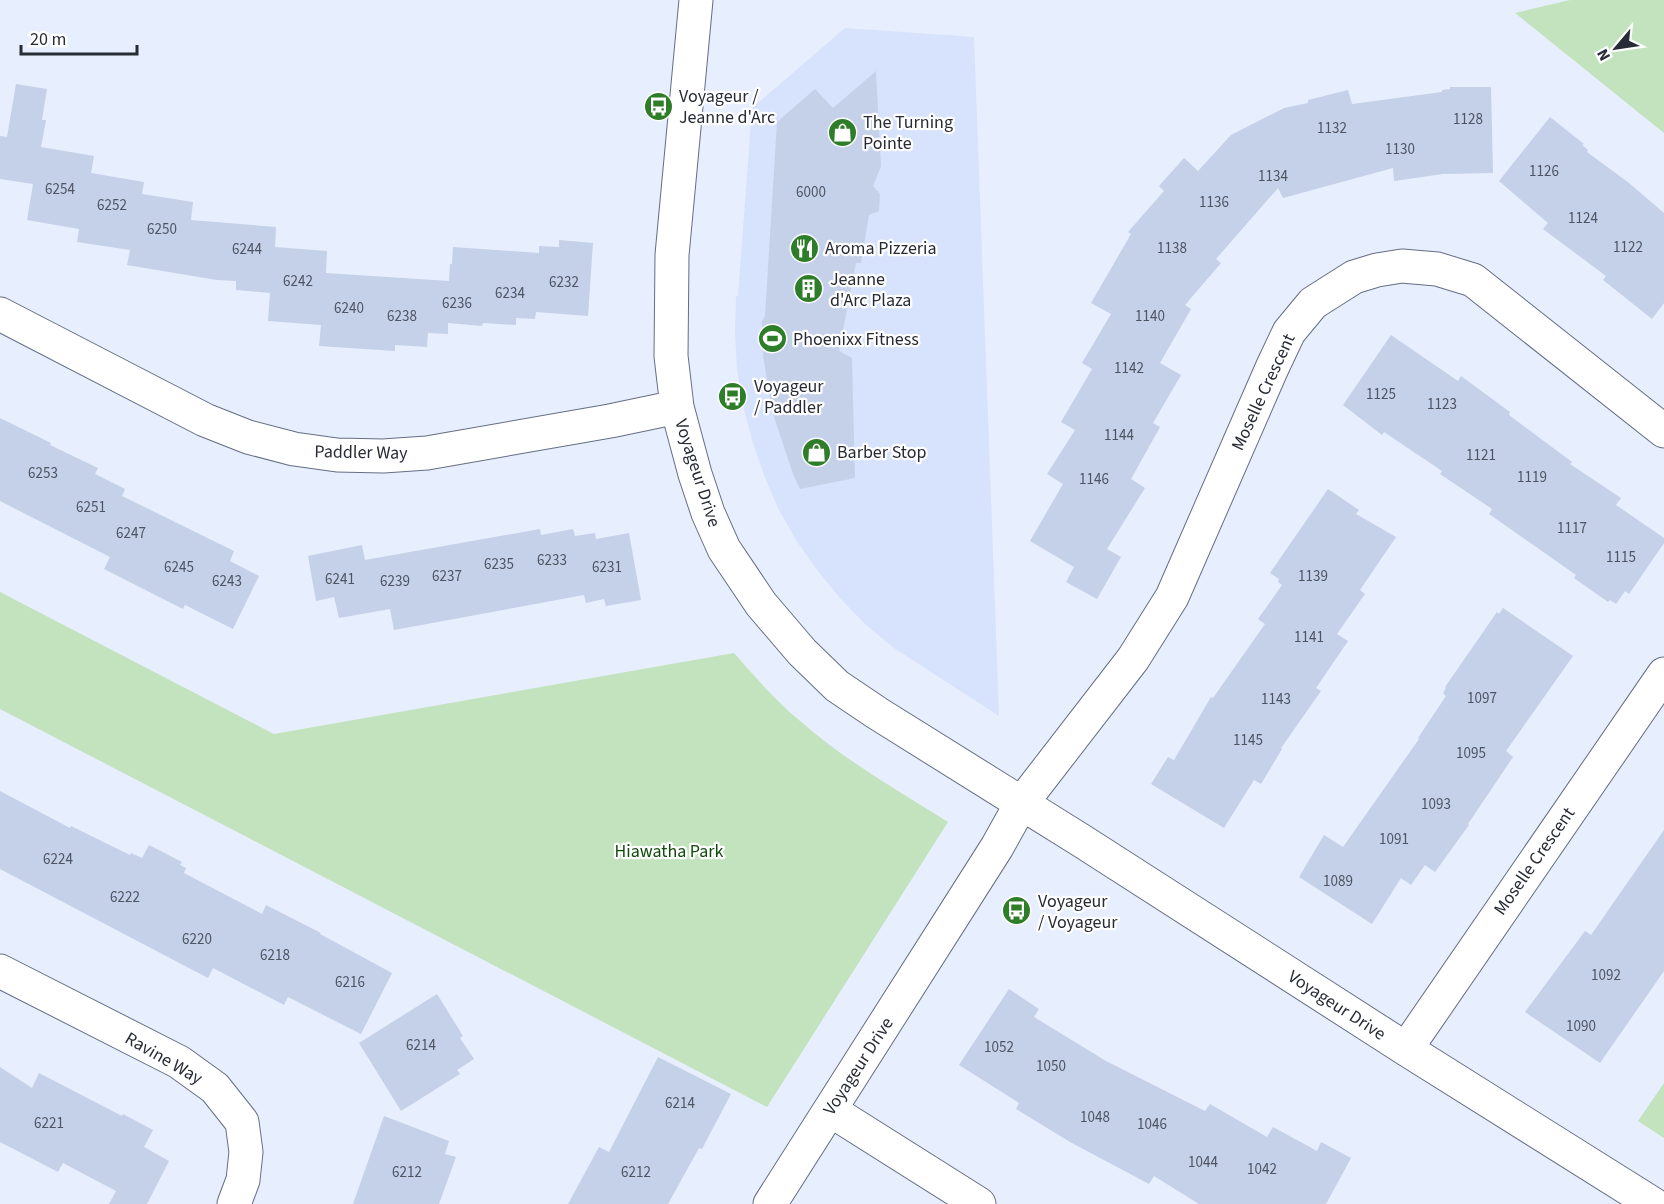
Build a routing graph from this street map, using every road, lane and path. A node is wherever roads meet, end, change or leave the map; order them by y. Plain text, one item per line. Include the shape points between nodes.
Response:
1 (696, 0) edge
2 (0, 314) edge
3 (677, 407) junction
4 (1664, 431) edge
5 (1664, 674) edge
6 (1021, 804) junction
7 (0, 971) edge
8 (1406, 1049) junction
9 (830, 1110) junction
10 (234, 1204) edge
11 (770, 1204) edge
12 (979, 1204) edge
13 (1653, 1204) edge

1 - 3 street, Voyageur Drive via 672,255 671,356
2 - 3 street, Paddler Way via 205,420 294,449 338,455 426,453
3 - 6 street, Voyageur Drive via 695,474 724,549 774,620 837,686
4 - 6 street, Moselle Crescent via 1473,280 1437,269 1402,266 1354,277 1313,303 1289,332 1172,597 1133,659
5 - 8 street, Moselle Crescent
6 - 8 street, Voyageur Drive
6 - 9 street, Voyageur Drive
7 - 10 street, Ravine Way via 179,1062 215,1088 242,1122 246,1152 243,1180
8 - 13 street, Voyageur Drive
9 - 11 street, Voyageur Drive
9 - 12 street

